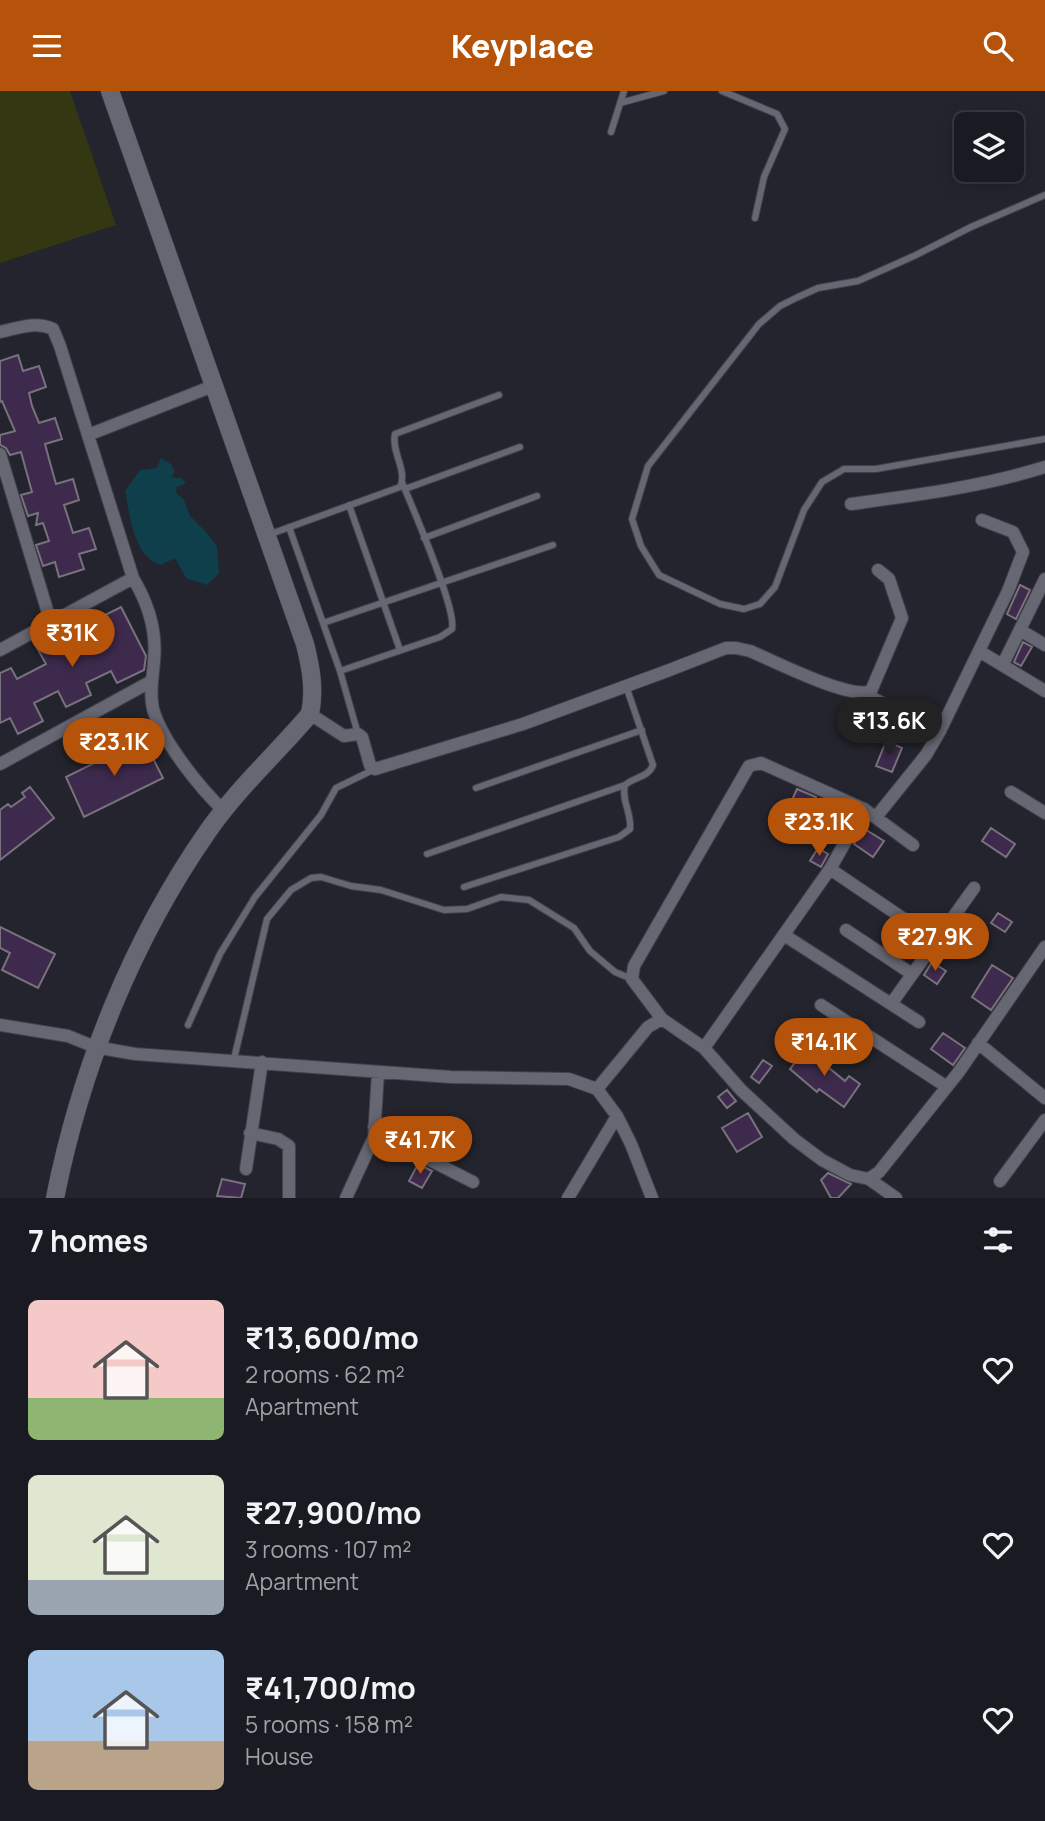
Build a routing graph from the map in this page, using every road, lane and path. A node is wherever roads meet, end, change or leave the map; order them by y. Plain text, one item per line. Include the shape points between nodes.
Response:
1 (110, 91) edge
2 (624, 91) edge
3 (664, 91) edge
4 (722, 91) edge
5 (620, 103) junction
6 (611, 132) dead end
7 (1045, 195) edge
8 (755, 218) dead end
9 (0, 332) edge
10 (213, 386) junction
11 (499, 395) dead end
12 (88, 435) junction
13 (1045, 439) edge
14 (520, 447) dead end
15 (0, 454) edge
16 (1045, 467) edge
17 (404, 486) junction
18 (537, 496) dead end
19 (851, 504) dead end
20 (349, 505) junction
21 (982, 520) dead end
22 (289, 527) junction
23 (266, 536) junction
24 (424, 538) junction
25 (553, 545) dead end
26 (878, 570) dead end
27 (133, 578) junction
28 (1045, 579) edge
29 (441, 581) junction
30 (1040, 599) edge
31 (384, 603) junction
32 (51, 623) junction
33 (323, 623) junction
34 (1020, 630) junction
35 (1045, 645) edge
36 (0, 650) edge
37 (400, 650) junction
38 (979, 651) junction
39 (1003, 664) junction
40 (340, 671) junction
41 (150, 683) junction
42 (626, 686) junction
43 (1045, 691) edge
44 (864, 694) junction
45 (310, 714) junction
46 (642, 730) junction
47 (940, 730) junction
48 (358, 734) junction
49 (0, 764) edge
50 (375, 769) junction
51 (625, 785) junction
52 (476, 788) dead end
53 (1011, 792) dead end
54 (864, 809) junction
55 (224, 811) junction
56 (1045, 813) edge
57 (876, 817) junction
58 (914, 845) dead end
59 (427, 855) dead end
60 (830, 869) junction
61 (464, 887) dead end
62 (974, 888) dead end
63 (846, 930) dead end
64 (784, 935) junction
65 (935, 940) junction
66 (1045, 947) edge
67 (912, 974) junction
68 (632, 979) junction
69 (821, 1005) dead end
70 (891, 1005) junction
71 (662, 1019) junction
72 (919, 1022) dead end
73 (0, 1025) edge
74 (188, 1025) dead end
75 (978, 1043) junction
76 (95, 1047) junction
77 (704, 1048) junction
78 (234, 1059) junction
79 (262, 1062) junction
80 (378, 1072) junction
81 (947, 1087) junction
82 (597, 1089) junction
83 (1045, 1098) edge
84 (617, 1116) junction
85 (1045, 1120) edge
86 (374, 1127) junction
87 (250, 1133) junction
88 (246, 1169) dead end
89 (869, 1179) junction
90 (1000, 1181) dead end
91 (473, 1182) dead end
92 (55, 1198) edge
93 (290, 1198) edge
94 (346, 1198) edge
95 (568, 1198) edge
96 (652, 1198) edge
97 (896, 1198) edge

1 - 10 street
2 - 5 lane
3 - 5 lane
4 - 8 lane via 777,114 785,129 764,177
5 - 6 lane
7 - 13 lane via 858,281 818,288 780,306 759,324 648,465 632,519 641,546 659,575 720,604 744,609 760,604 775,587 804,510 822,482 833,475 844,469 876,469
9 - 12 street via 33,325 53,329
10 - 12 street
10 - 23 street
11 - 17 lane via 395,435
12 - 27 street
14 - 17 lane
15 - 32 street
16 - 19 street via 946,492
17 - 20 lane
17 - 24 lane
18 - 24 lane
20 - 22 lane
20 - 31 lane
21 - 38 street via 1013,532 1023,552
22 - 23 lane
22 - 33 lane
23 - 45 street via 310,664
24 - 29 lane
25 - 29 lane
26 - 44 street via 889,579 902,618 871,691
27 - 32 street
27 - 41 street via 144,596 155,645
28 - 30 street
29 - 31 lane
29 - 37 lane via 453,629
30 - 34 street
31 - 33 lane
31 - 37 lane
32 - 36 street
33 - 40 lane
34 - 35 street
34 - 39 street
37 - 40 lane
38 - 39 street
38 - 47 street
39 - 43 street
40 - 48 lane
41 - 49 street
41 - 55 street via 153,710 166,737 202,791
42 - 44 street via 717,650 736,647
42 - 46 lane
42 - 50 street via 523,724
44 - 47 street
45 - 48 street via 344,736
45 - 55 street
46 - 51 lane via 653,765
46 - 52 lane
47 - 57 street via 926,755
48 - 50 street
50 - 74 lane via 336,788 316,821 255,897 220,954
51 - 59 lane
51 - 61 lane via 631,824 626,834
53 - 56 street
54 - 57 street
54 - 60 street
54 - 68 street via 761,763 748,766 634,966
55 - 76 street via 158,913
57 - 58 street
60 - 64 street
60 - 65 street
62 - 65 street
63 - 67 street
64 - 70 street
64 - 77 street
65 - 67 street
66 - 75 street
67 - 70 street
68 - 71 street
68 - 78 lane via 615,972 590,951 574,928 529,900 501,897 444,910 381,890 311,878 291,890 267,919
69 - 81 street
70 - 72 street
71 - 77 street
71 - 82 street via 648,1027
73 - 76 street via 68,1036
75 - 81 street
75 - 83 street
76 - 78 street via 135,1054
76 - 92 street
77 - 89 street via 794,1139 850,1175
78 - 79 street
79 - 80 street
79 - 87 street
80 - 82 street via 569,1079
80 - 86 street
81 - 89 street
82 - 84 street
84 - 95 street
84 - 96 street
85 - 90 street
86 - 91 street
86 - 94 street via 371,1147
87 - 88 street
87 - 93 street via 289,1146
89 - 97 street

